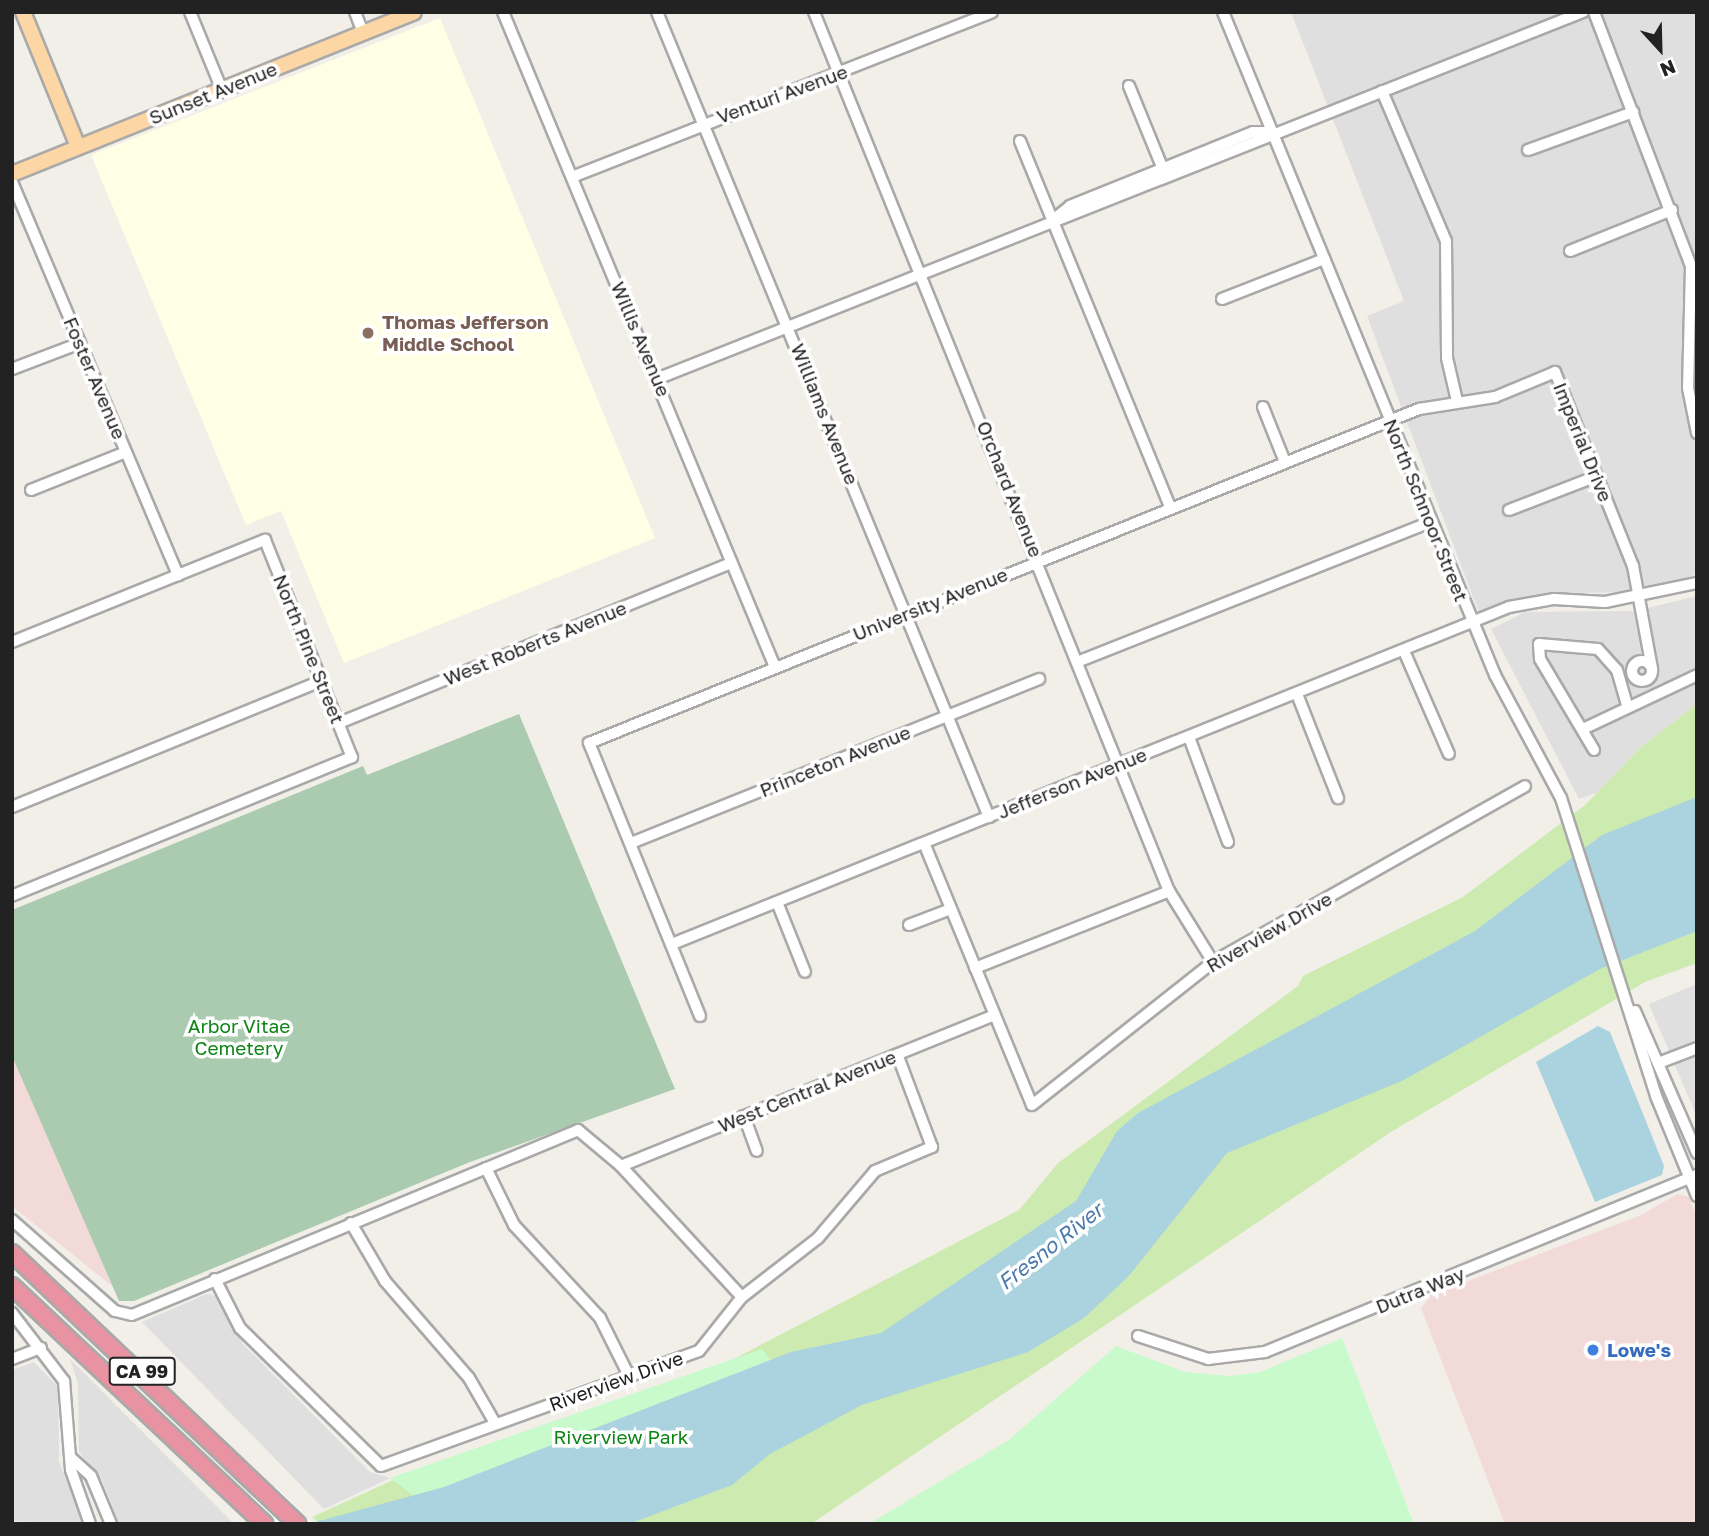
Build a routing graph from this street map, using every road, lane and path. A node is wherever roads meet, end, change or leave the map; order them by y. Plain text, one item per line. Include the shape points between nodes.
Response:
1 (23, 12) edge
2 (190, 12) edge
3 (355, 12) edge
4 (414, 12) edge
5 (503, 12) edge
6 (657, 12) edge
7 (814, 12) edge
8 (992, 12) edge
9 (1223, 12) edge
10 (1583, 12) edge
11 (1594, 12) edge
12 (363, 33) junction
13 (838, 74) junction
14 (1129, 86) dead end
15 (222, 90) junction
16 (1382, 91) junction
17 (1633, 112) junction
18 (703, 123) junction
19 (1272, 132) junction
20 (1020, 141) dead end
21 (78, 147) junction
22 (1528, 150) dead end
23 (1163, 168) junction
24 (12, 173) edge
25 (572, 177) junction
26 (1168, 180) junction
27 (12, 182) edge
28 (1672, 210) junction
29 (1052, 220) junction
30 (1570, 251) dead end
31 (1324, 259) junction
32 (923, 272) junction
33 (1222, 299) dead end
34 (789, 326) junction
35 (80, 343) junction
36 (1693, 344) edge
37 (12, 369) edge
38 (659, 378) junction
39 (1457, 401) junction
40 (1263, 407) dead end
41 (1390, 421) junction
42 (1697, 433) edge
43 (126, 452) junction
44 (1285, 462) junction
45 (1597, 475) junction
46 (31, 490) dead end
47 (1170, 506) junction
48 (1509, 510) dead end
49 (1431, 522) junction
50 (1038, 560) junction
51 (732, 563) junction
52 (178, 575) junction
53 (1697, 583) edge
54 (1638, 597) junction
55 (905, 614) junction
56 (1472, 621) junction
57 (1647, 639) junction
58 (12, 642) edge
59 (1404, 651) junction
60 (1642, 661) junction
61 (1077, 662) junction
62 (775, 667) junction
63 (1651, 672) junction
64 (1697, 675) edge
65 (1039, 679) dead end
66 (1635, 679) junction
67 (321, 681) junction
68 (1657, 692) junction
69 (1297, 694) junction
70 (1638, 701) junction
71 (1627, 706) junction
72 (947, 716) junction
73 (339, 723) junction
74 (1583, 729) junction
75 (1189, 737) junction
76 (1594, 750) dead end
77 (1449, 754) dead end
78 (1119, 765) junction
79 (1525, 786) dead end
80 (1338, 798) dead end
81 (12, 807) edge
82 (989, 817) junction
83 (1228, 842) dead end
84 (924, 843) junction
85 (631, 844) junction
86 (1168, 891) junction
87 (12, 896) edge
88 (777, 902) junction
89 (951, 909) junction
90 (909, 925) dead end
91 (672, 944) junction
92 (1213, 962) junction
93 (975, 968) junction
94 (805, 972) dead end
95 (1632, 1006) junction
96 (994, 1015) junction
97 (700, 1016) dead end
98 (1697, 1048) edge
99 (897, 1054) junction
100 (1661, 1062) junction
101 (744, 1116) junction
102 (757, 1151) dead end
103 (1697, 1153) edge
104 (621, 1166) junction
105 (486, 1168) junction
106 (1693, 1176) edge
107 (1697, 1196) edge
108 (12, 1220) edge
109 (351, 1223) junction
110 (12, 1253) edge
111 (215, 1279) junction
112 (12, 1286) edge
113 (742, 1297) junction
114 (12, 1313) edge
115 (1138, 1336) dead end
116 (41, 1348) junction
117 (12, 1359) edge
118 (631, 1378) junction
119 (495, 1423) junction
120 (70, 1457) junction
121 (90, 1524) edge
122 (111, 1524) edge
123 (265, 1524) edge
124 (298, 1524) edge

1 - 21 main road
2 - 15 street
3 - 12 street
4 - 12 main road, Sunset Avenue
5 - 25 street, Willis Avenue
6 - 18 street, Williams Avenue
7 - 13 street, Orchard Avenue
8 - 13 street, Venturi Avenue
9 - 19 street, North Schnoor Street
10 - 16 street
11 - 17 street
12 - 15 main road, Sunset Avenue
13 - 18 street, Venturi Avenue
13 - 32 street, Orchard Avenue
14 - 23 street
15 - 21 main road, Sunset Avenue
16 - 19 street
16 - 39 street via 1446,241 1447,358
17 - 22 street
17 - 28 street
18 - 25 street, Venturi Avenue
18 - 34 street, Williams Avenue
19 - 23 street via 1253,132
19 - 26 street
19 - 31 street, North Schnoor Street
20 - 29 street
21 - 24 main road, Sunset Avenue
23 - 26 street
23 - 29 street via 1070,206
25 - 38 street, Willis Avenue
26 - 29 street
27 - 35 street, Foster Avenue
28 - 30 street
28 - 36 street via 1691,266
29 - 32 street
29 - 47 street
31 - 33 street
31 - 41 street, North Schnoor Street
32 - 34 street
32 - 50 street, Orchard Avenue
34 - 38 street
34 - 55 street, Williams Avenue
35 - 37 street
35 - 43 street, Foster Avenue
36 - 42 street via 1688,388
38 - 51 street, Willis Avenue
39 - 41 street, Imperial Drive
39 - 45 street, Imperial Drive via 1495,397 1555,372
40 - 44 street
41 - 44 street, University Avenue
41 - 49 street, North Schnoor Street
43 - 46 street
43 - 52 street, Foster Avenue
44 - 47 street, University Avenue
45 - 48 street
45 - 54 street, Imperial Drive
47 - 50 street, University Avenue
49 - 56 street, North Schnoor Street
49 - 61 street
50 - 55 street, University Avenue
50 - 61 street, Orchard Avenue
51 - 62 street, Willis Avenue
51 - 73 street, West Roberts Avenue
52 - 58 street
52 - 67 street, North Pine Street via 265,540
53 - 54 street
54 - 56 street via 1532,600
54 - 57 street, Imperial Drive
55 - 62 street, University Avenue
55 - 72 street, Williams Avenue
56 - 59 street, Jefferson Avenue
56 - 95 street, North Schnoor Street via 1571,825
57 - 60 street
57 - 63 street, Imperial Drive
59 - 69 street, Jefferson Avenue
59 - 77 street
60 - 63 street
60 - 66 street via 1633,666
61 - 78 street, Orchard Avenue
62 - 85 street, University Avenue via 589,743
63 - 66 street
63 - 68 street, Imperial Drive
64 - 68 street
65 - 72 street, Princeton Avenue
66 - 70 street
67 - 73 street, North Pine Street
67 - 81 street
68 - 70 street
69 - 75 street, Jefferson Avenue
69 - 80 street
70 - 71 street
71 - 74 street
71 - 74 street via 1617,670 1598,649 1539,643 1540,659
72 - 82 street, Williams Avenue
72 - 85 street, Princeton Avenue
73 - 87 street, North Pine Street via 352,757
74 - 76 street
75 - 78 street, Jefferson Avenue
75 - 83 street
78 - 82 street, Jefferson Avenue
78 - 86 street, Orchard Avenue
79 - 92 street, Riverview Drive
82 - 84 street, Jefferson Avenue
84 - 88 street, Jefferson Avenue
84 - 89 street
85 - 91 street
86 - 92 street, Orchard Avenue
86 - 93 street
88 - 91 street, Jefferson Avenue
88 - 94 street
89 - 90 street
89 - 93 street
91 - 97 street
92 - 96 street, Riverview Drive via 1032,1105
93 - 96 street
95 - 100 street, North Schnoor Street
95 - 106 street, North Schnoor Street via 1637,1040
96 - 99 street, West Central Avenue
98 - 100 street
99 - 101 street, West Central Avenue
99 - 113 street, Riverview Drive via 932,1147 875,1171 818,1238
100 - 103 street, North Schnoor Street
101 - 102 street
101 - 104 street, West Central Avenue
104 - 105 street via 578,1130
104 - 113 street
105 - 109 street
105 - 118 street via 514,1224 600,1318
106 - 107 street, North Schnoor Street
106 - 115 street, Dutra Way via 1265,1352 1208,1359
108 - 111 street via 124,1315
109 - 111 street
109 - 119 street via 385,1281 469,1378
110 - 124 highway, CA 99
111 - 119 street, Riverview Drive via 240,1328 381,1466
112 - 123 highway, CA 99
113 - 118 street, Riverview Drive via 699,1351
114 - 116 street
116 - 117 street
116 - 120 street via 64,1381
118 - 119 street, Riverview Drive
120 - 121 street
120 - 122 street via 92,1476

